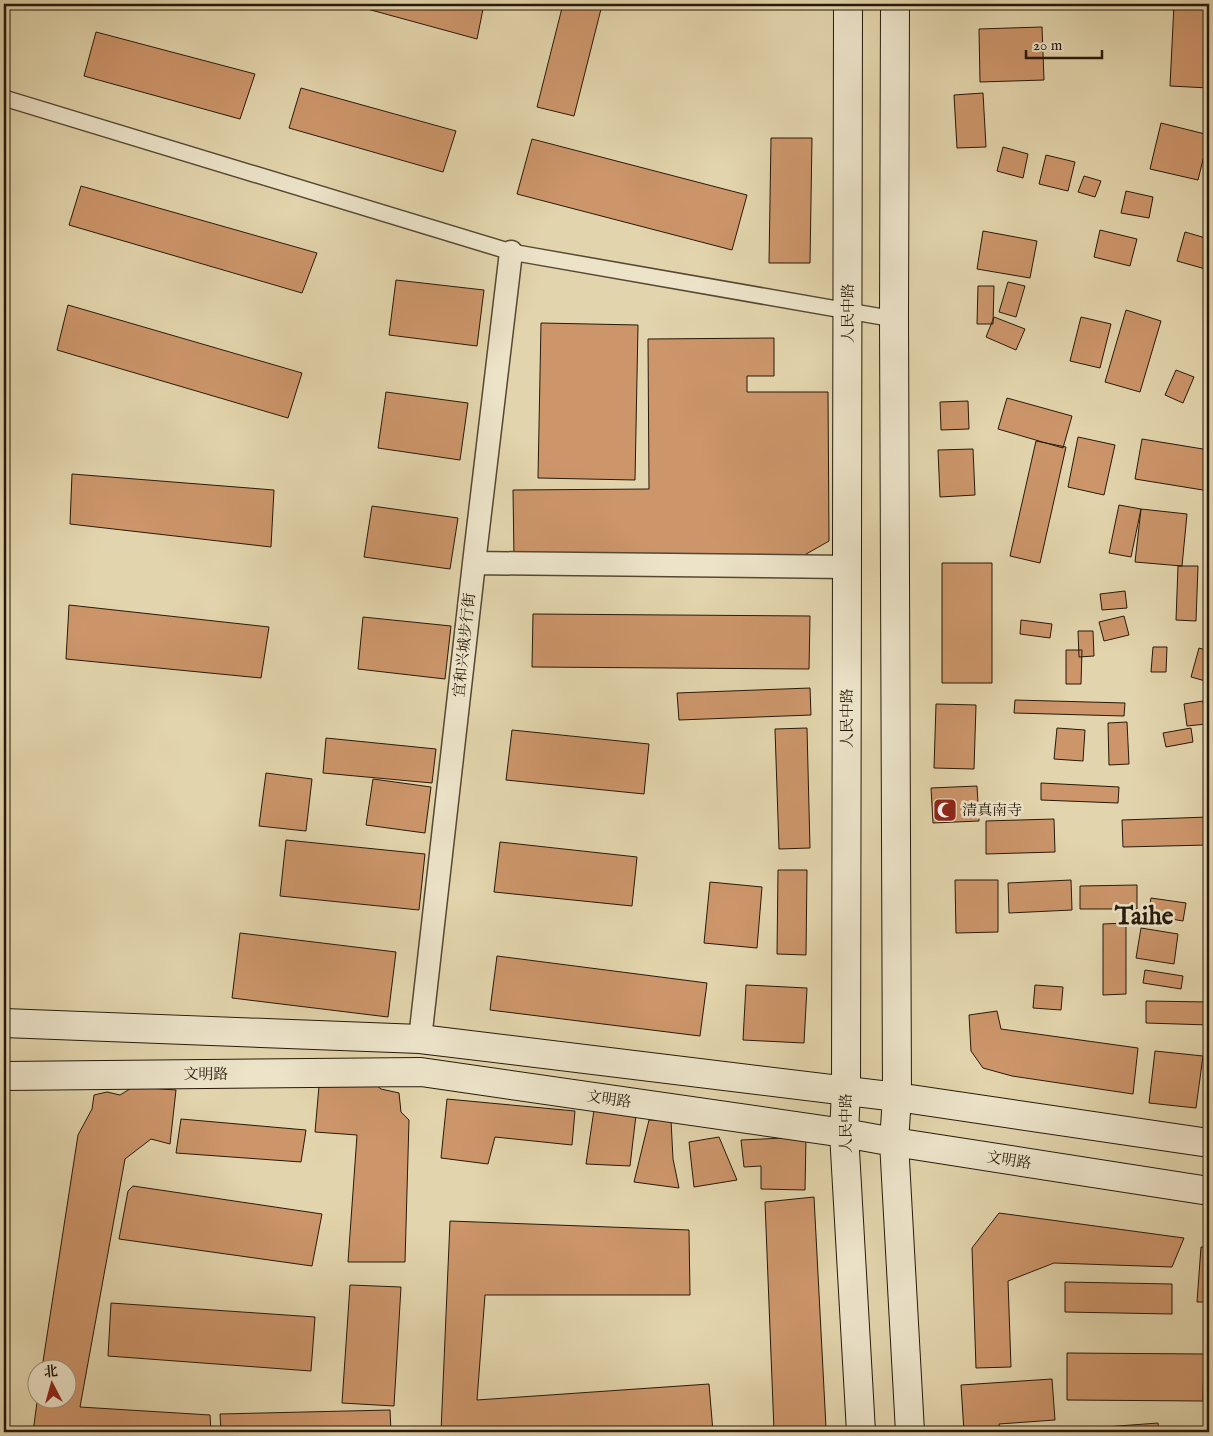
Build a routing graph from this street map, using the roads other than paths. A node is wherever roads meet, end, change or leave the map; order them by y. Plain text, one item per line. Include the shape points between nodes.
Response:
1 (848, 4) edge
2 (895, 4) edge
3 (4, 98) edge
4 (511, 252) junction
5 (848, 311) junction
6 (894, 319) junction
7 (474, 563) junction
8 (847, 567) junction
9 (4, 1023) edge
10 (420, 1038) junction
11 (4, 1076) edge
12 (846, 1091) junction
13 (897, 1097) junction
14 (844, 1132) junction
15 (894, 1142) junction
16 (1209, 1143) edge
17 (1209, 1191) edge
18 (861, 1432) edge
19 (910, 1432) edge

1 - 5 main road, 人民中路
2 - 6 main road
3 - 4 lane
4 - 5 lane
4 - 7 street, 宜和兴城步行街
5 - 6 lane
5 - 8 main road, 人民中路
6 - 13 main road
7 - 8 street
7 - 10 street, 宜和兴城步行街
8 - 12 main road, 人民中路
9 - 10 main road
10 - 12 main road
11 - 14 main road, 文明路 via 421,1072
12 - 13 main road
12 - 14 main road, 人民中路
13 - 15 main road
13 - 16 main road
14 - 15 main road, 文明路
14 - 18 main road, 人民中路
15 - 17 main road, 文明路
15 - 19 main road

